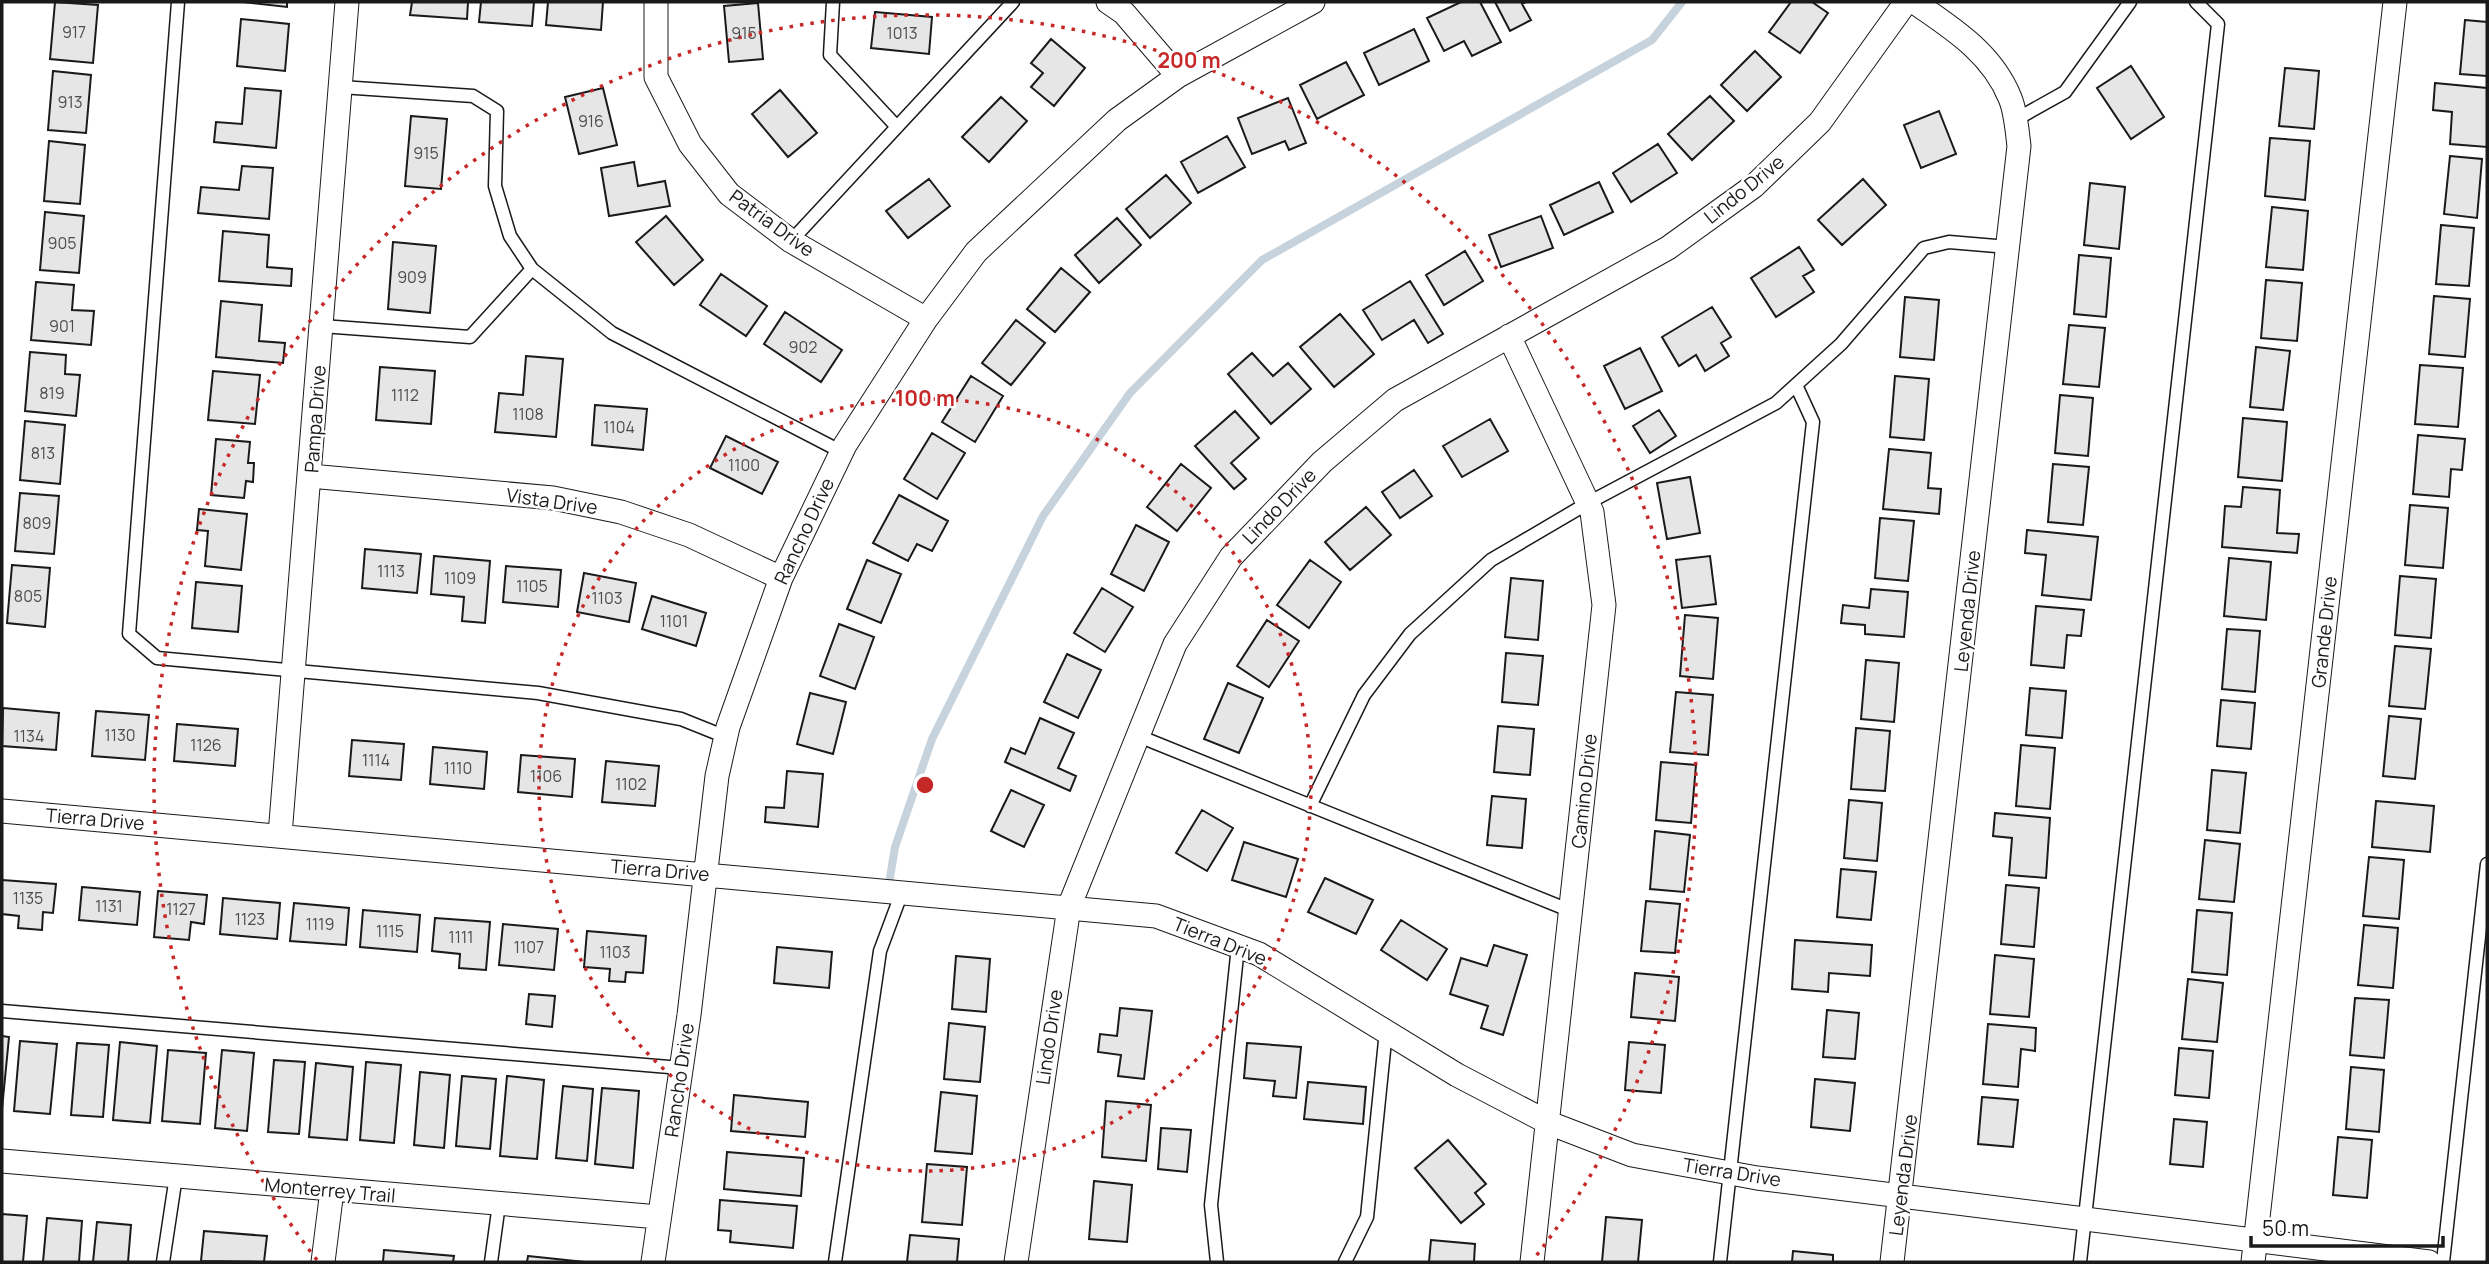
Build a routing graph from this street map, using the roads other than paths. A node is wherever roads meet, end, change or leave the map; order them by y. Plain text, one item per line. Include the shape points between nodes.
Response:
1 (178, 2) edge
2 (347, 2) edge
3 (656, 2) edge
4 (833, 2) edge
5 (1013, 2) edge
6 (1108, 2) edge
7 (1313, 2) edge
8 (1906, 2) edge
9 (1914, 2) edge
10 (2130, 2) edge
11 (2196, 2) edge
12 (2395, 2) edge
13 (1178, 76) junction
14 (341, 88) junction
15 (2015, 120) junction
16 (897, 127) junction
17 (791, 241) junction
18 (2008, 247) junction
19 (532, 269) junction
20 (926, 319) junction
21 (322, 326) junction
22 (1509, 337) junction
23 (1796, 385) junction
24 (842, 452) junction
25 (310, 475) junction
26 (1588, 503) junction
27 (780, 579) junction
28 (293, 671) junction
29 (1136, 735) junction
30 (726, 737) junction
31 (1310, 806) junction
32 (2, 811) edge
33 (279, 835) junction
34 (2487, 864) edge
35 (704, 874) junction
36 (902, 892) junction
37 (1069, 907) junction
38 (1572, 911) junction
39 (1238, 946) junction
40 (2, 1012) edge
41 (1386, 1031) junction
42 (681, 1068) junction
43 (1549, 1123) junction
44 (2, 1161) edge
45 (1731, 1174) junction
46 (176, 1176) junction
47 (332, 1190) junction
48 (1901, 1195) junction
49 (499, 1204) junction
50 (659, 1217) junction
51 (2085, 1218) junction
52 (2256, 1239) junction
53 (163, 1262) edge
54 (323, 1262) edge
55 (491, 1262) edge
56 (653, 1262) edge
57 (835, 1262) edge
58 (1016, 1262) edge
59 (1217, 1262) edge
60 (1345, 1262) edge
61 (1532, 1262) edge
62 (1720, 1262) edge
63 (1892, 1262) edge
64 (2080, 1262) edge
65 (2253, 1262) edge
66 (2429, 1262) edge
67 (2443, 1262) edge

1 - 28 lane via 129,634 158,658
2 - 14 street, Pampa Drive
3 - 17 street, Patria Drive via 656,77 690,144 729,194
4 - 16 lane via 830,55
5 - 16 lane
6 - 13 street via 1124,13
7 - 13 street, Rancho Drive
8 - 22 street, Lindo Drive via 1820,122 1754,186 1668,248
9 - 15 street, Leyenda Drive via 1968,40 1993,67 2011,99
10 - 15 lane via 2066,92
11 - 51 lane via 2218,24
12 - 52 street, Grande Drive
13 - 20 street, Rancho Drive via 1117,120 976,252
14 - 19 lane via 473,96 497,111 495,186 510,236
14 - 21 street, Pampa Drive
15 - 18 street, Leyenda Drive via 2019,146
16 - 17 lane
17 - 20 street, Patria Drive
18 - 23 lane via 1949,242 1924,248 1841,344
18 - 48 street, Leyenda Drive
19 - 21 lane via 470,338
19 - 24 lane via 612,333
20 - 24 street, Rancho Drive
21 - 25 street, Pampa Drive
22 - 26 street, Camino Drive
22 - 29 street, Lindo Drive via 1395,400 1322,462 1231,557 1175,643
23 - 26 lane via 1776,403
23 - 45 lane via 1814,422
24 - 27 street, Rancho Drive
25 - 27 street, Vista Drive via 553,498 621,512 689,535
25 - 28 street, Pampa Drive
26 - 31 lane via 1491,560 1410,634 1364,695
26 - 38 street, Camino Drive via 1604,606
27 - 30 street, Rancho Drive
28 - 30 lane via 538,693 681,719
28 - 33 street, Pampa Drive
29 - 31 lane
29 - 37 street, Lindo Drive
30 - 35 street, Rancho Drive
31 - 38 lane
32 - 33 street, Tierra Drive
33 - 35 street, Tierra Drive
34 - 67 lane
35 - 36 street, Tierra Drive
35 - 42 street, Rancho Drive
36 - 37 street, Tierra Drive
36 - 57 lane via 880,951
37 - 39 street, Tierra Drive via 1156,916
37 - 58 street, Lindo Drive
38 - 43 street, Camino Drive
39 - 41 street, Tierra Drive via 1259,954
39 - 59 lane via 1211,1205
40 - 42 lane
41 - 43 street, Tierra Drive
41 - 60 lane via 1367,1217
42 - 50 street, Rancho Drive
43 - 45 street, Tierra Drive via 1632,1155
43 - 61 street, Camino Drive
44 - 46 street, Monterrey Trail
45 - 48 street, Tierra Drive
45 - 62 lane
46 - 47 street, Monterrey Trail
46 - 53 lane
47 - 49 street, Monterrey Trail
47 - 54 street
48 - 51 street, Tierra Drive
48 - 63 street, Leyenda Drive
49 - 50 street, Monterrey Trail
49 - 55 lane
50 - 56 street, Rancho Drive
51 - 52 street, Tierra Drive
51 - 64 lane
52 - 65 street, Grande Drive
52 - 66 street, Tierra Drive

